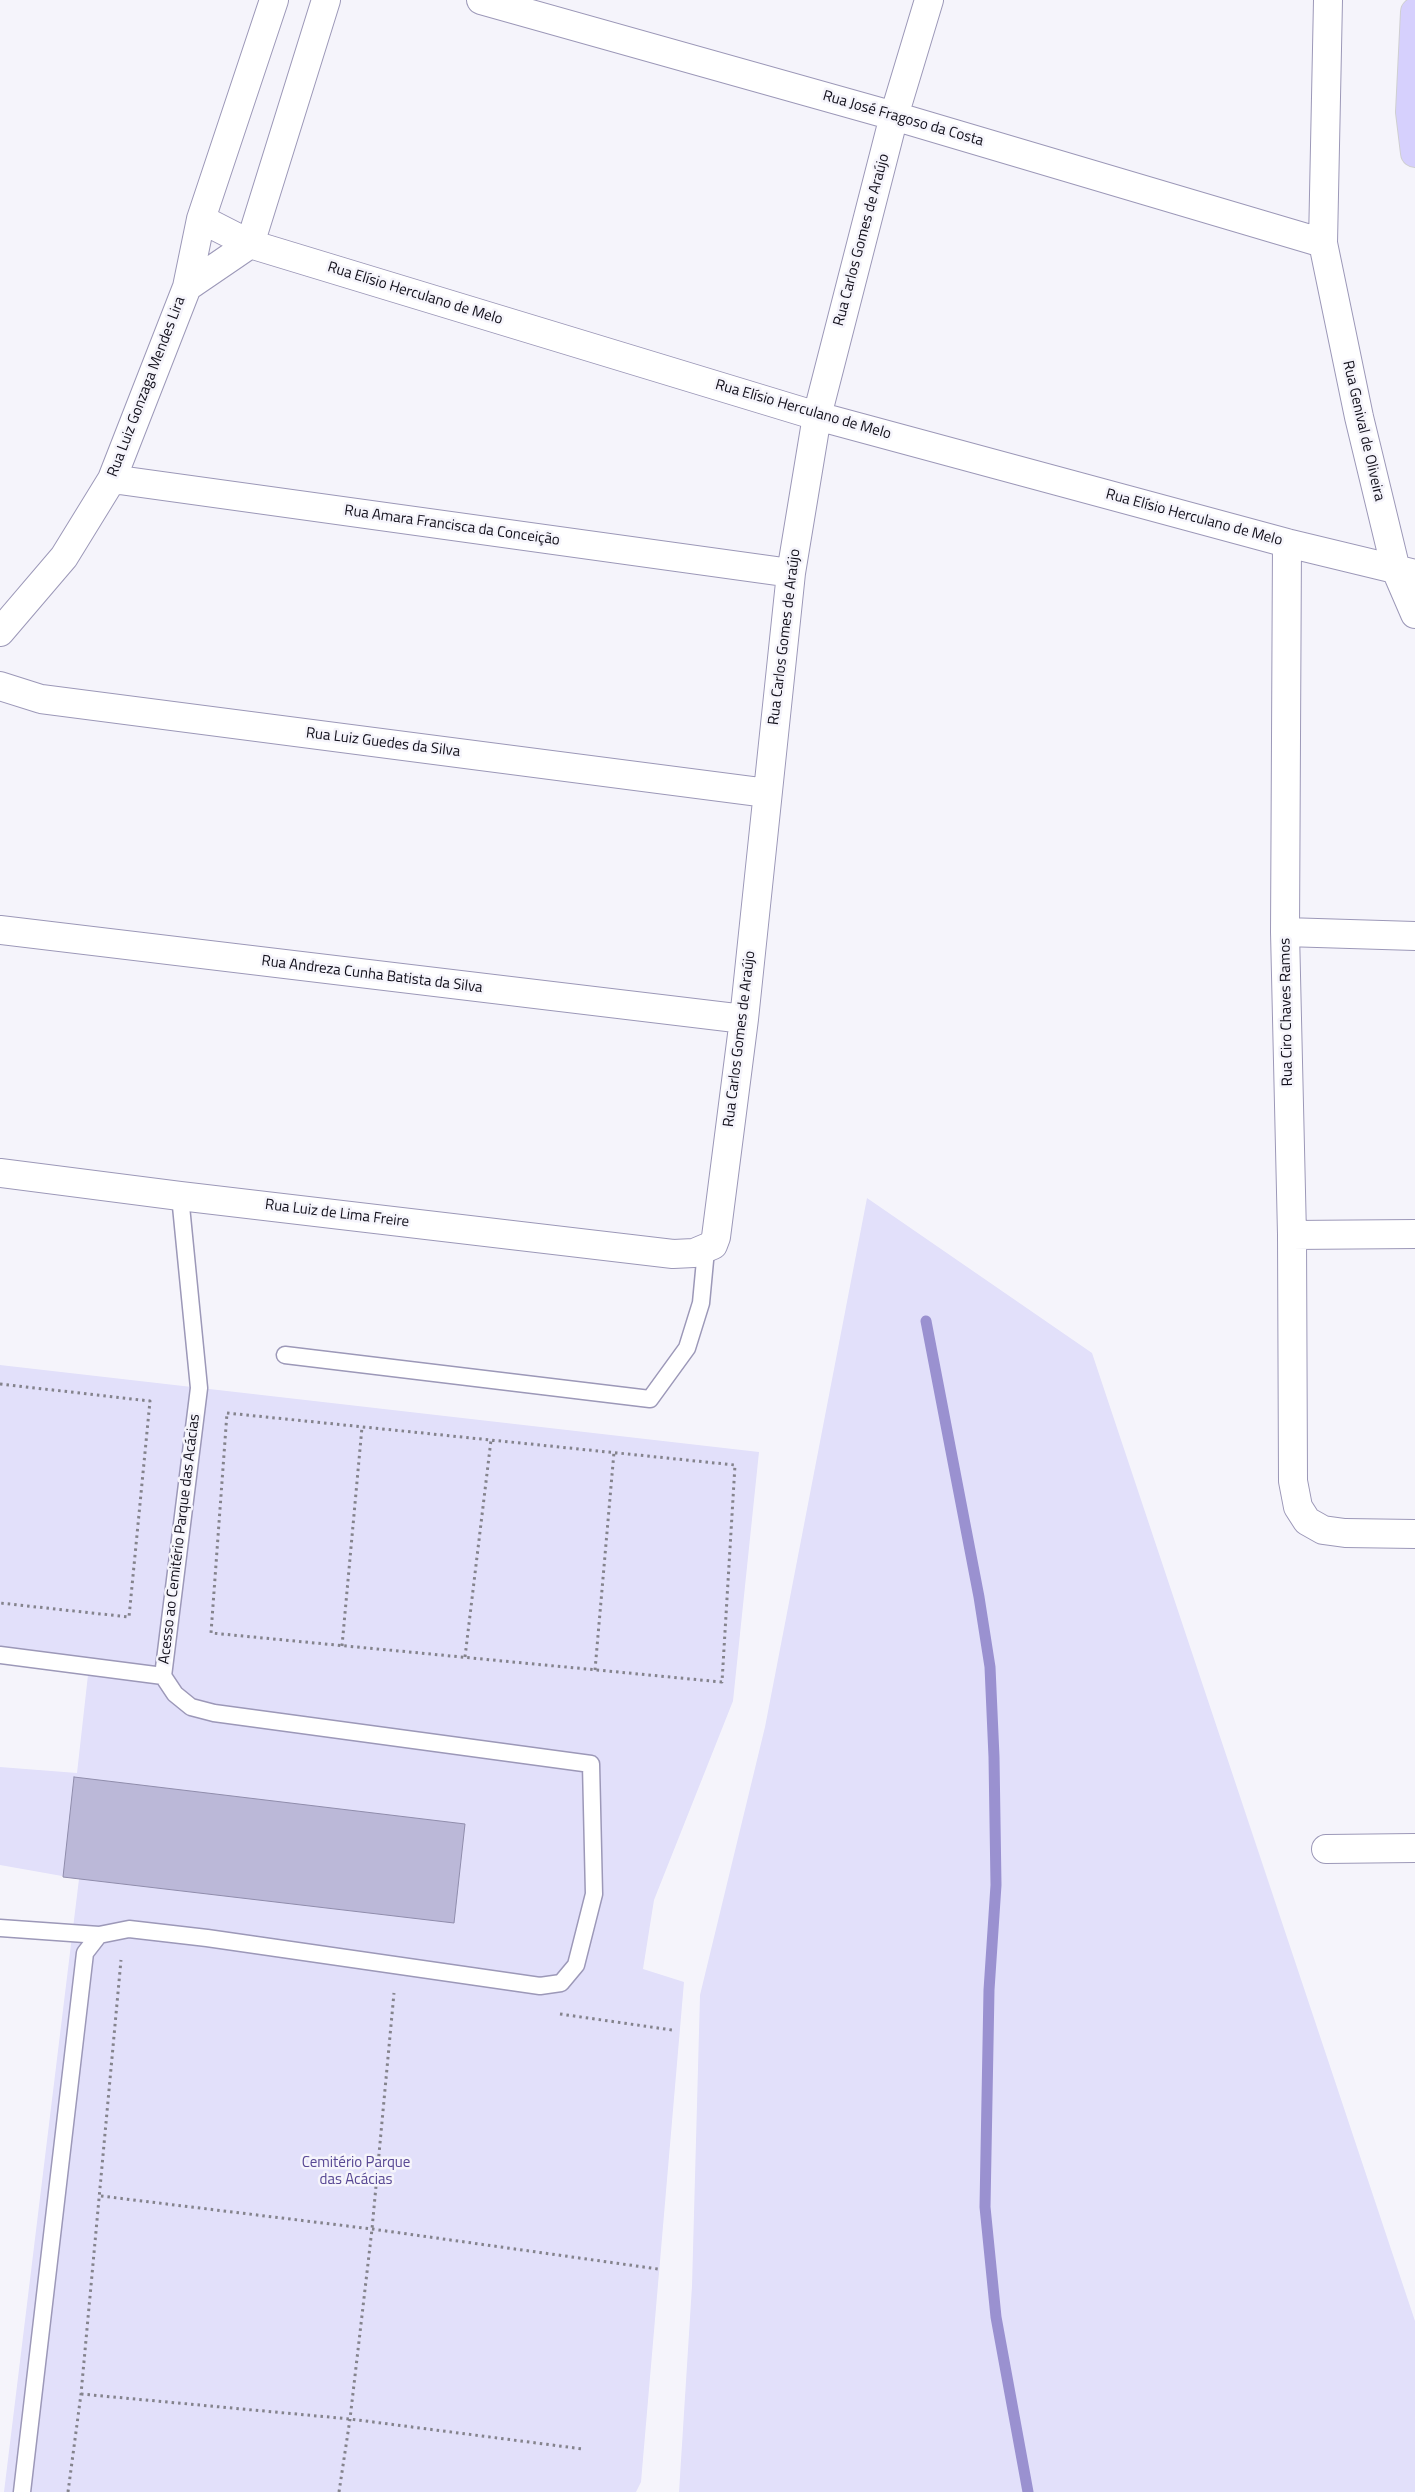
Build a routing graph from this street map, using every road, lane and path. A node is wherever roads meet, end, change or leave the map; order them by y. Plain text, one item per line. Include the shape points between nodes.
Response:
1 (274, 0) edge
2 (326, 0) edge
3 (481, 0) edge
4 (928, 0) edge
5 (1328, 0) edge
6 (1415, 12) edge
7 (894, 116) junction
8 (1415, 153) edge
9 (201, 219) junction
10 (250, 244) junction
11 (1323, 244) junction
12 (187, 287) junction
13 (817, 416) junction
14 (112, 479) junction
15 (1287, 543) junction
16 (1405, 572) edge
17 (791, 573) junction
18 (1415, 614) edge
19 (0, 632) edge
20 (0, 686) edge
21 (767, 793) junction
22 (0, 930) edge
23 (1285, 932) junction
24 (1415, 936) edge
25 (744, 1019) junction
26 (0, 1173) edge
27 (180, 1196) junction
28 (1415, 1234) edge
29 (1292, 1235) junction
30 (706, 1250) junction
31 (285, 1355) dead end
32 (0, 1384) edge
33 (362, 1427) junction
34 (491, 1440) junction
35 (614, 1452) junction
36 (1415, 1534) edge
37 (0, 1604) edge
38 (342, 1646) junction
39 (0, 1655) edge
40 (465, 1657) junction
41 (595, 1670) junction
42 (163, 1676) junction
43 (1415, 1848) edge
44 (1326, 1849) dead end
45 (0, 1928) edge
46 (99, 1935) junction
47 (122, 1954) dead end
48 (395, 1990) dead end
49 (553, 2013) dead end
50 (672, 2030) dead end
51 (101, 2196) junction
52 (372, 2230) junction
53 (658, 2269) dead end
54 (81, 2394) junction
55 (350, 2419) junction
56 (583, 2449) dead end
57 (22, 2492) edge
58 (68, 2492) edge
59 (339, 2492) edge

1 - 9 street, Rua Luiz Gonzaga Mendes Lira
2 - 10 street
3 - 7 street, Rua José Fragoso da Costa
4 - 7 street, Rua Carlos Gomes de Araújo
5 - 11 street, Rua Genival de Oliveira
6 - 8 main road via 1410,112
7 - 11 street, Rua José Fragoso da Costa
7 - 13 street, Rua Carlos Gomes de Araújo
9 - 10 street, Rua Elísio Herculano de Melo
9 - 12 street, Rua Luiz Gonzaga Mendes Lira
10 - 12 street, Rua Luiz Gonzaga Mendes Lira
10 - 13 street, Rua Elísio Herculano de Melo
11 - 16 street, Rua Genival de Oliveira via 1360,417
12 - 14 street, Rua Luiz Gonzaga Mendes Lira
13 - 15 street, Rua Elísio Herculano de Melo
13 - 17 street, Rua Carlos Gomes de Araújo
14 - 17 street, Rua Amara Francisca da Conceição
14 - 19 street, Rua Luiz Gonzaga Mendes Lira via 64,557
15 - 16 street, Rua Elísio Herculano de Melo
15 - 23 street, Rua Ciro Chaves Ramos
16 - 18 street, Rua Genival de Oliveira
17 - 21 street, Rua Carlos Gomes de Araújo
20 - 21 street, Rua Luiz Guedes da Silva via 41,699
21 - 25 street, Rua Carlos Gomes de Araújo
22 - 25 street, Rua Andreza Cunha Batista da Silva
23 - 24 street
23 - 29 street, Rua Ciro Chaves Ramos
25 - 30 street, Rua Carlos Gomes de Araújo via 716,1237
26 - 27 street, Rua Luiz de Lima Freire
27 - 30 street, Rua Luiz de Lima Freire via 673,1254
27 - 42 lane, Acesso ao Cemitério Parque das Acácias via 199,1388
28 - 29 street
29 - 36 street, Rua Ciro Chaves Ramos via 1293,1481 1298,1507 1306,1521 1323,1530
30 - 31 lane via 701,1303 687,1348 650,1399
32 - 37 path via 150,1401 128,1617
33 - 34 path
33 - 38 path
33 - 38 path via 227,1413 211,1633
34 - 35 path
34 - 40 path
35 - 41 path
35 - 41 path via 736,1465 722,1682
38 - 40 path
39 - 42 lane
40 - 41 path
42 - 46 lane, Acesso ao Cemitério Parque das Acácias via 175,1694 191,1707 214,1713 591,1764 594,1894 576,1965 561,1983 540,1986 207,1938 129,1929
43 - 44 street
45 - 46 lane
46 - 57 lane via 85,1953
47 - 51 path
48 - 52 path
49 - 50 path
51 - 52 path
51 - 54 path
52 - 53 path
52 - 55 path
54 - 55 path
54 - 58 path
55 - 56 path
55 - 59 path

